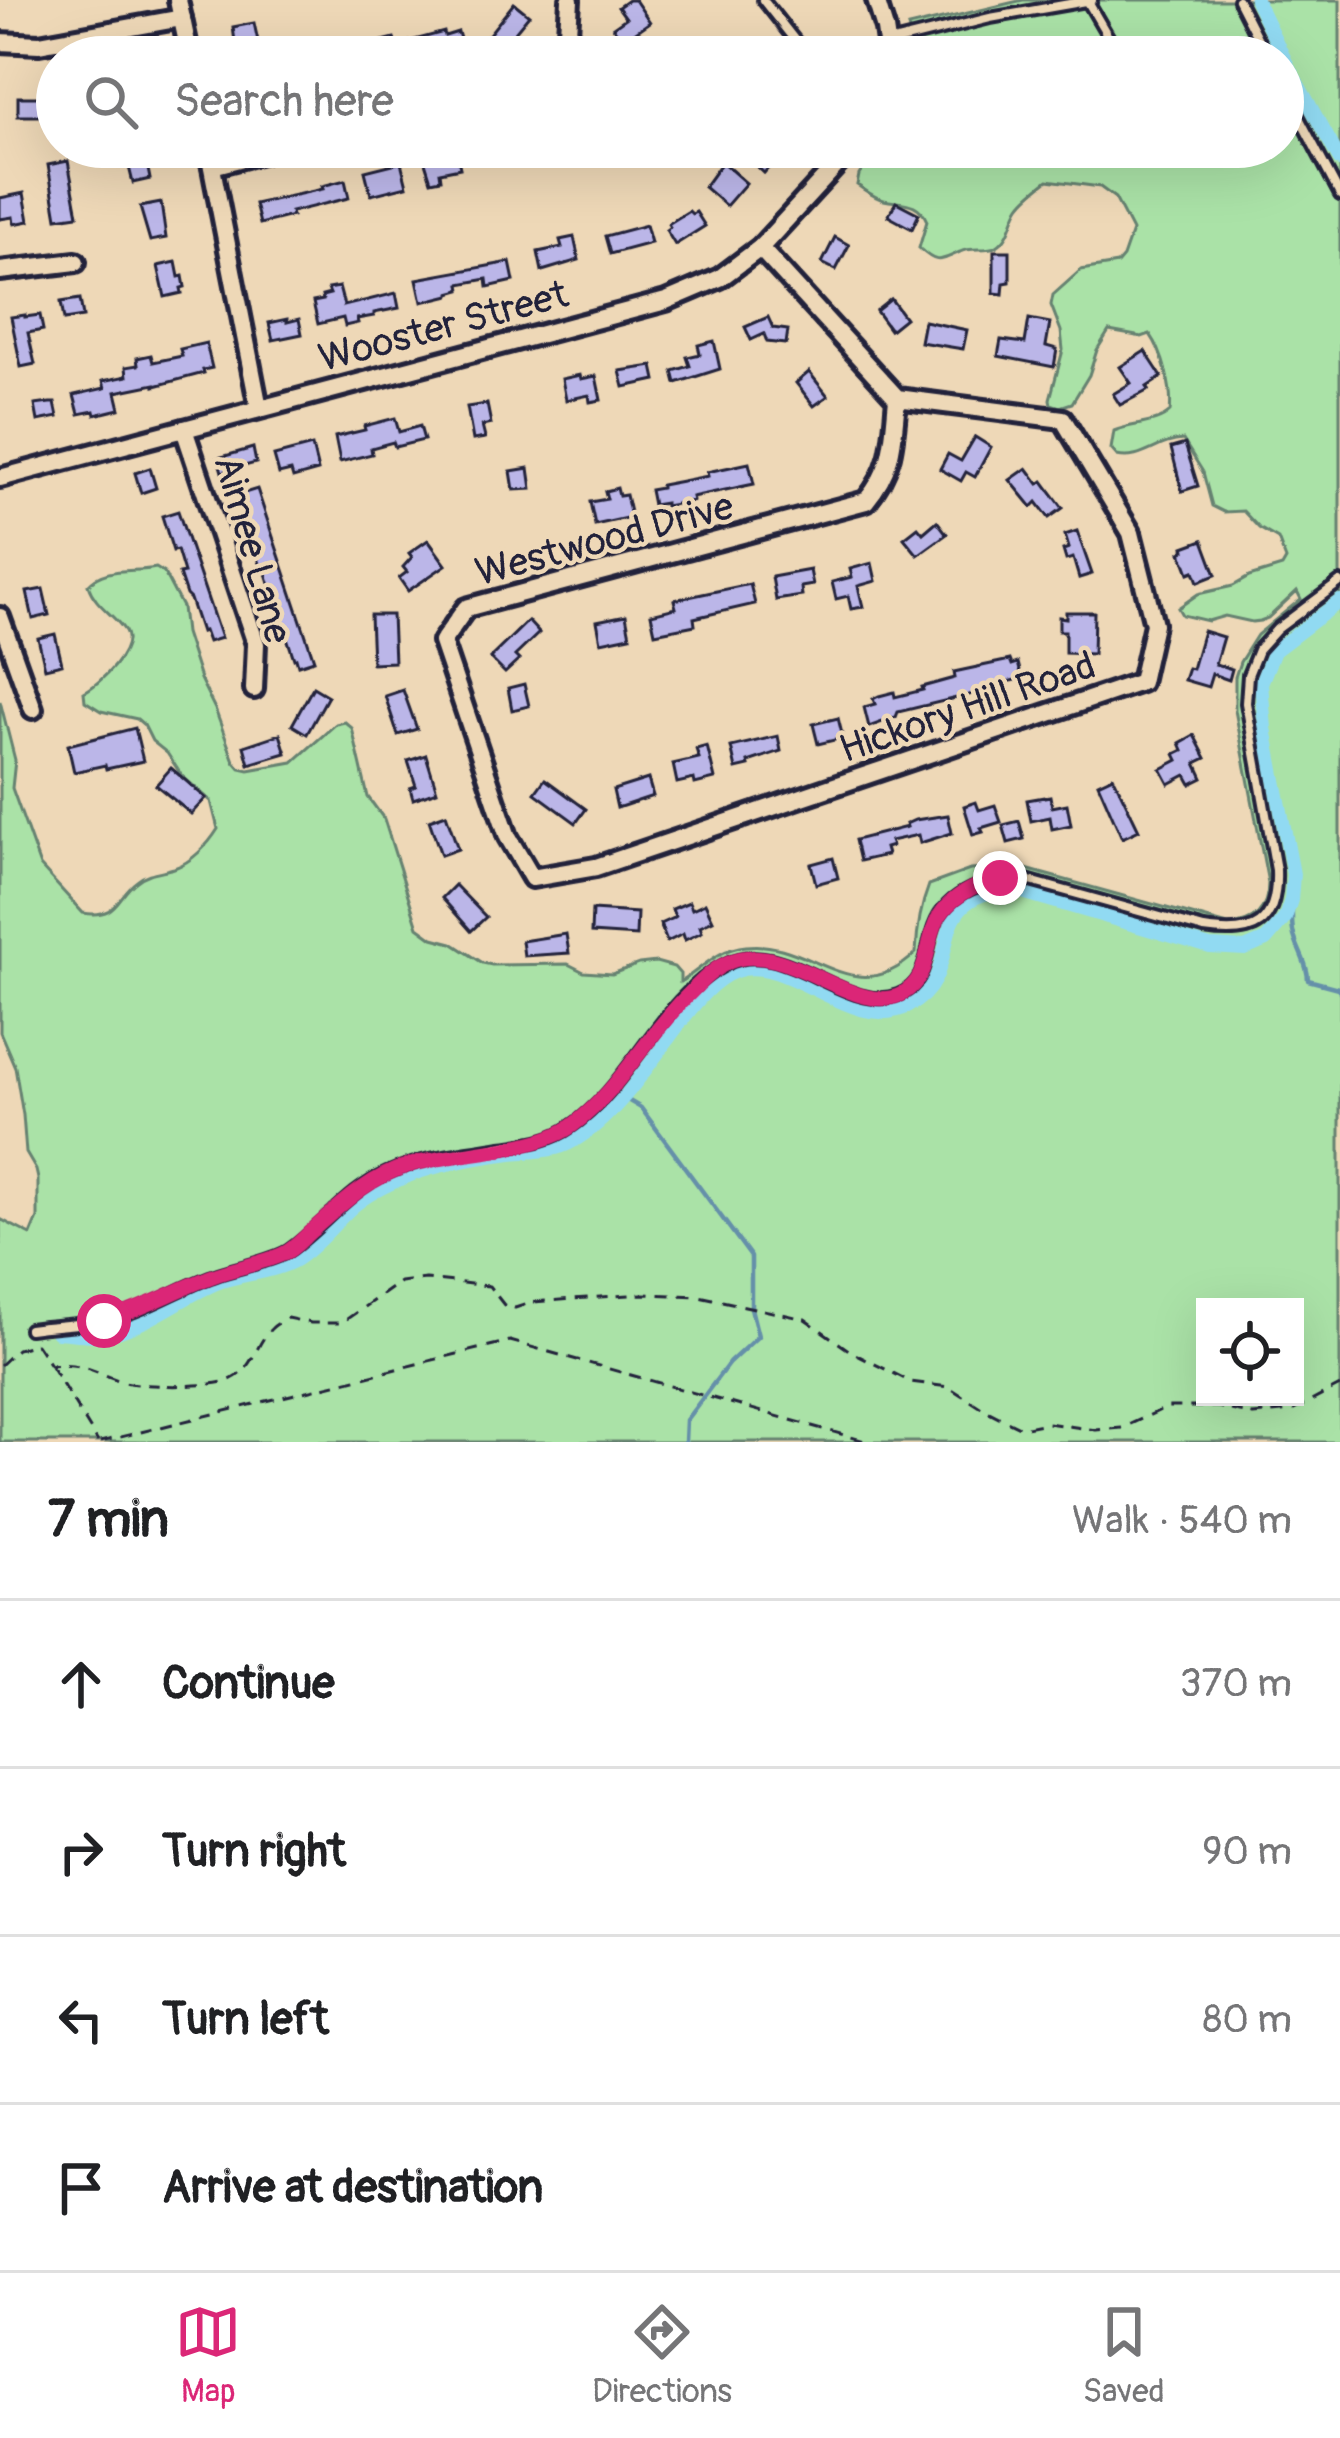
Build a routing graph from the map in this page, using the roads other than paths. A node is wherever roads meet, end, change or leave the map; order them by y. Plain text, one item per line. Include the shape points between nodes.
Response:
1 (570, 0) edge
2 (763, 0) edge
3 (876, 0) edge
4 (1238, 0) edge
5 (1090, 1) edge
6 (180, 9) edge
7 (70, 36) edge
8 (566, 36) edge
9 (791, 36) edge
10 (885, 36) edge
11 (933, 36) edge
12 (1109, 36) edge
13 (1257, 36) edge
14 (0, 41) edge
15 (36, 44) edge
16 (1304, 127) edge
17 (212, 168) edge
18 (834, 168) edge
19 (1340, 195) edge
20 (760, 248) junction
21 (76, 262) dead end
22 (0, 271) edge
23 (897, 398) junction
24 (259, 408) junction
25 (184, 429) junction
26 (0, 478) edge
27 (1340, 582) edge
28 (0, 617) edge
29 (254, 689) dead end
30 (33, 710) dead end
31 (532, 878) joint
32 (29, 1329) dead end

1 - 8 street
2 - 9 lane
3 - 10 street
4 - 13 lane
5 - 11 lane
5 - 12 lane
6 - 7 street
14 - 15 street
16 - 19 lane
17 - 24 street
18 - 20 street, Wooster Street
20 - 23 street
20 - 24 street, Wooster Street via 720,278 665,301
21 - 22 street
23 - 31 street, Westwood Drive via 883,482 866,501 466,608 442,642 508,837
23 - 31 street, Hickory Hill Road via 1064,419 1132,533 1154,624 1141,682 596,867
24 - 25 street, Wooster Street
25 - 26 street, Wooster Street
25 - 29 street, Aimee Lane via 256,644
27 - 32 lane via 1277,629 1248,675 1277,891 1262,922 1248,931 1204,928 1000,878 941,913 922,974 894,998 847,990 762,956 730,962 668,1015 570,1127 538,1143 390,1171 284,1254 104,1321
28 - 30 street

